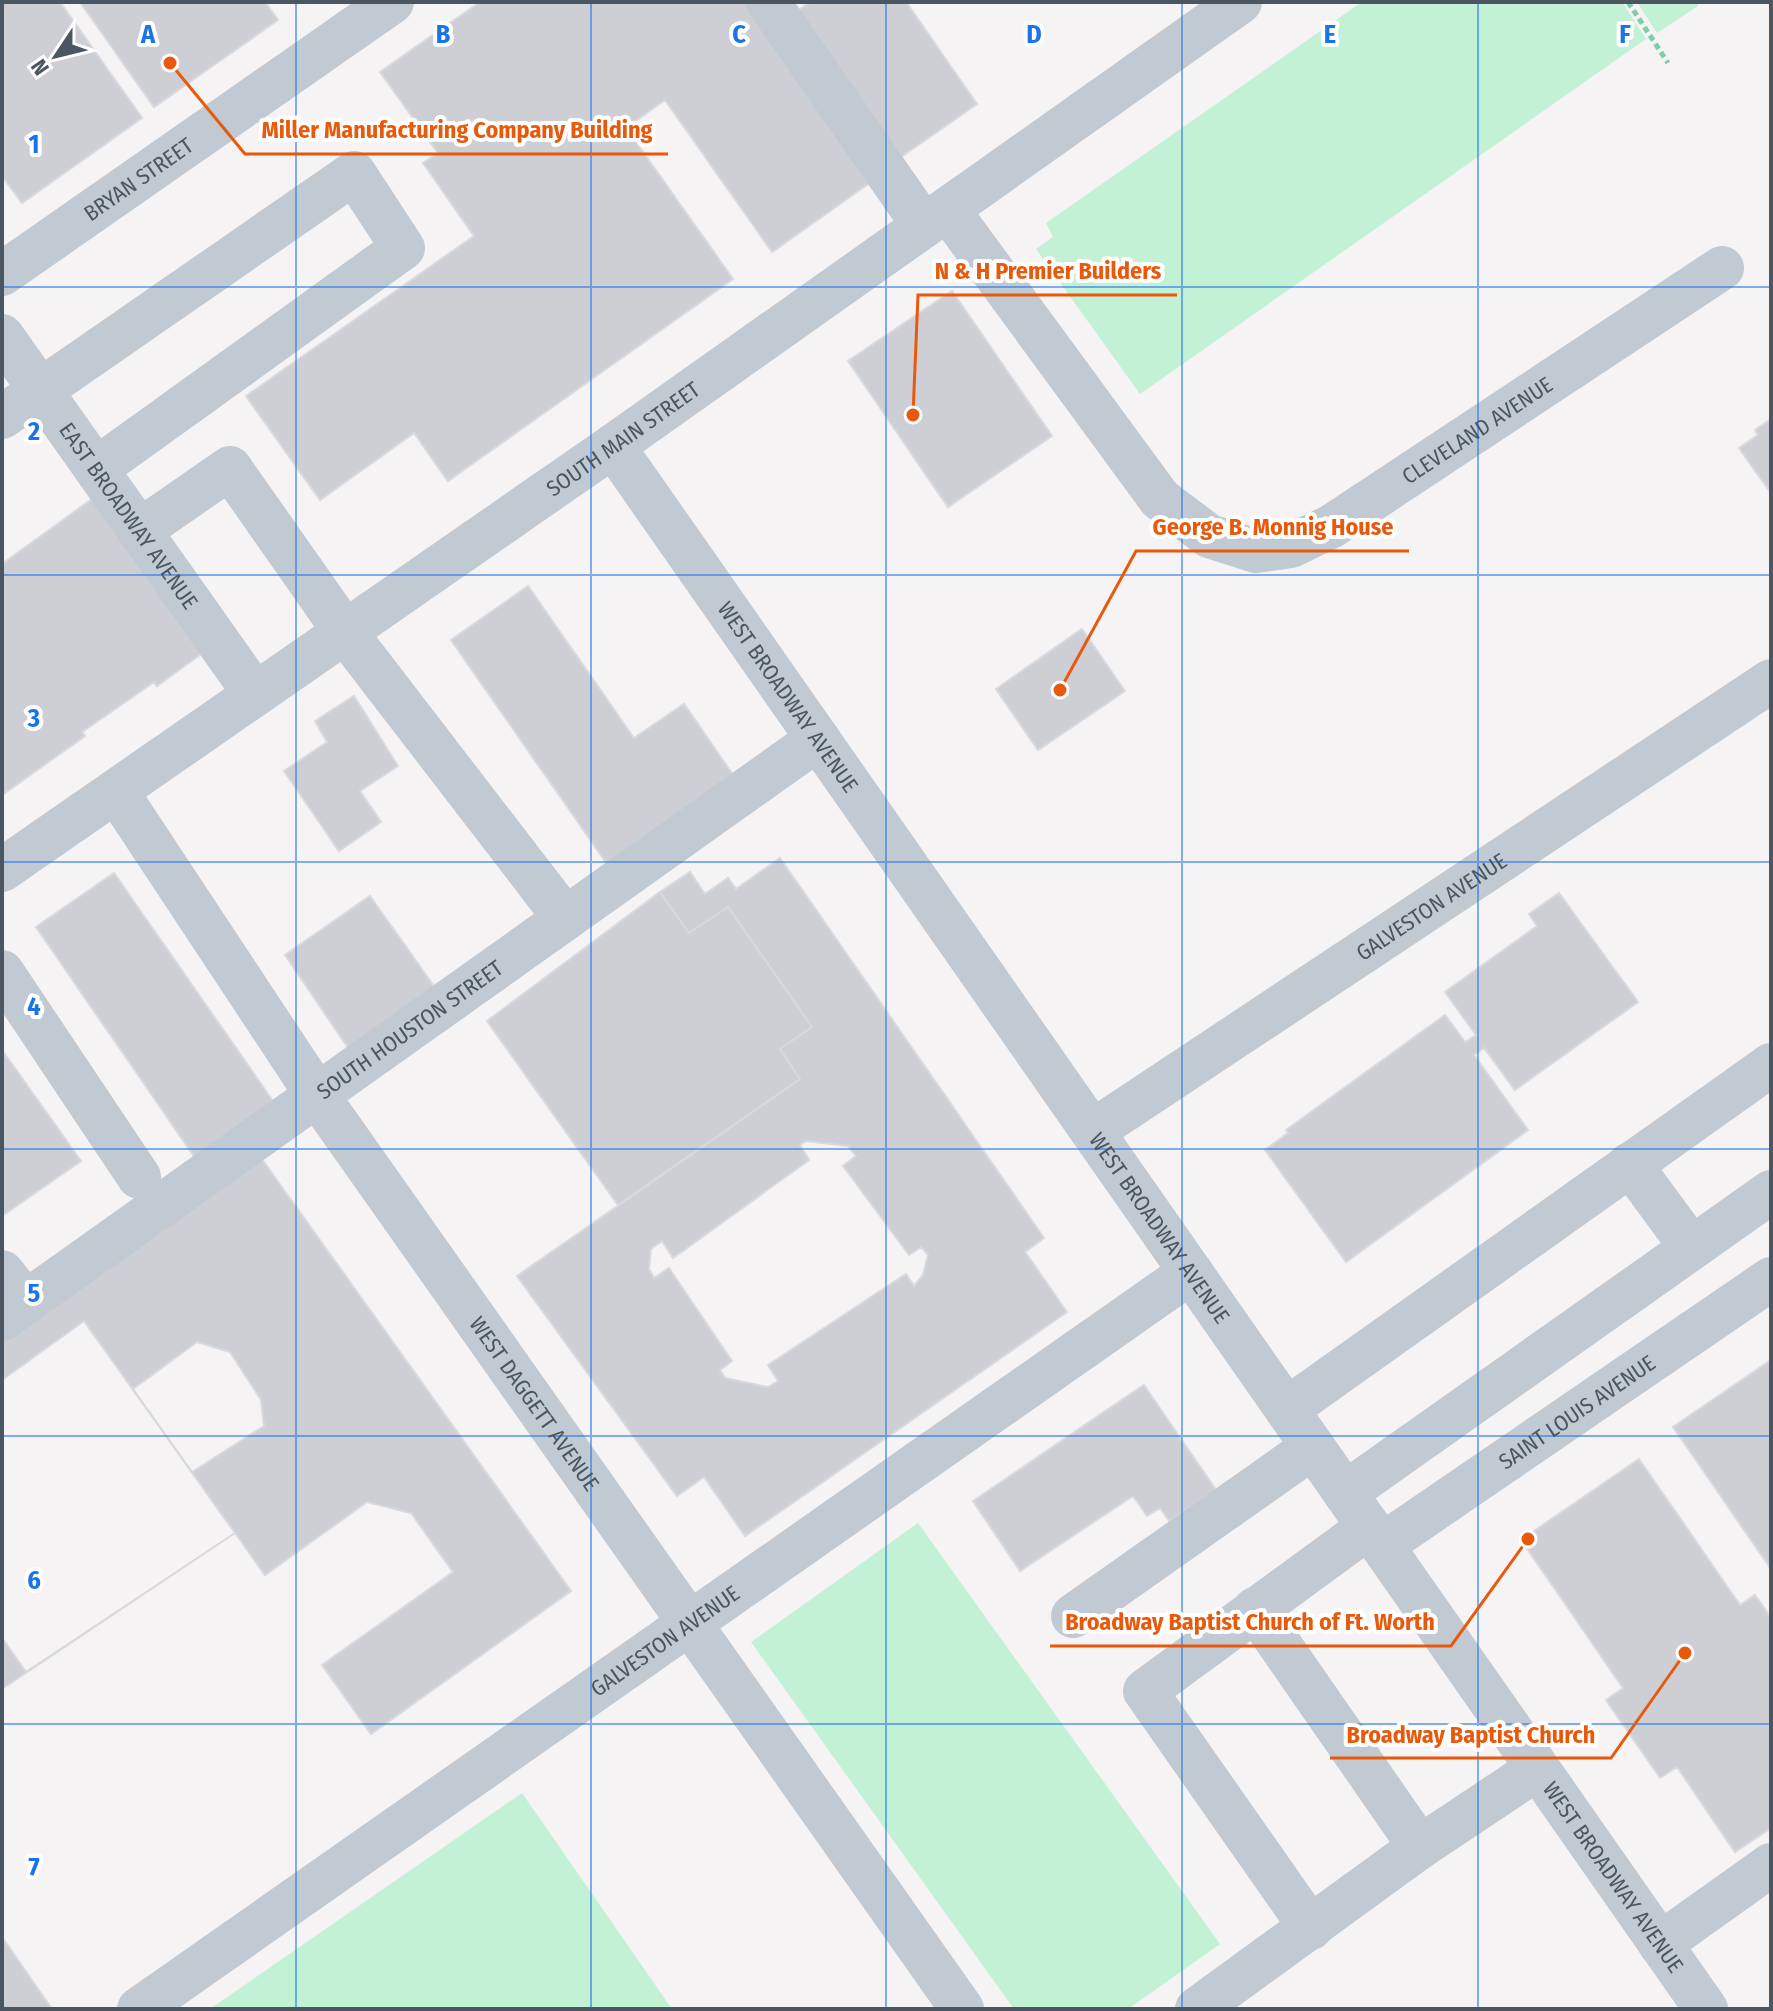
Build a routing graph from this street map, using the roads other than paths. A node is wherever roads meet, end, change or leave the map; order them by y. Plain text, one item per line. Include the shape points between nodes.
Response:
1 (392, 2) edge
2 (768, 2) edge
3 (1240, 2) edge
4 (936, 218) junction
5 (1722, 268) dead end
6 (2, 274) edge
7 (2, 336) edge
8 (41, 391) junction
9 (2, 417) edge
10 (613, 446) junction
11 (96, 469) junction
12 (139, 531) junction
13 (345, 632) junction
14 (1767, 691) edge
15 (255, 694) junction
16 (818, 739) junction
17 (116, 791) junction
18 (2, 870) edge
19 (565, 918) junction
20 (2, 972) edge
21 (1771, 1065) edge
22 (317, 1095) junction
23 (1093, 1131) junction
24 (1630, 1164) junction
25 (139, 1177) dead end
26 (1771, 1192) edge
27 (1691, 1247) junction
28 (1191, 1272) junction
29 (1771, 1279) edge
30 (10, 1298) edge
31 (1287, 1409) junction
32 (1313, 1447) junction
33 (1365, 1522) junction
34 (1255, 1609) junction
35 (1073, 1616) dead end
36 (689, 1624) junction
37 (1537, 1769) junction
38 (1420, 1847) junction
39 (1771, 1865) edge
40 (1311, 1928) junction
41 (1660, 1944) junction
42 (139, 2009) edge
43 (962, 2009) edge
44 (1197, 2009) edge
45 (1706, 2009) edge

1 - 6 street, BRYAN STREET
2 - 4 street, CLEVELAND AVENUE
3 - 4 street, SOUTH MAIN STREET
4 - 5 street, CLEVELAND AVENUE via 1160,499 1209,536 1256,551 1291,546 1332,526
4 - 10 street, SOUTH MAIN STREET
7 - 8 street, EAST BROADWAY AVENUE
8 - 9 street
8 - 11 street, EAST BROADWAY AVENUE
8 - 11 street via 354,173 403,248
10 - 13 street, SOUTH MAIN STREET
10 - 16 street, WEST BROADWAY AVENUE
11 - 12 street, EAST BROADWAY AVENUE
12 - 13 street via 230,468
12 - 15 street, EAST BROADWAY AVENUE
13 - 15 street, SOUTH MAIN STREET
13 - 19 street
14 - 23 street, GALVESTON AVENUE
15 - 17 street, SOUTH MAIN STREET
16 - 19 street, SOUTH HOUSTON STREET
16 - 23 street, WEST BROADWAY AVENUE
17 - 18 street, SOUTH MAIN STREET
17 - 22 street, WEST DAGGETT AVENUE
19 - 22 street, SOUTH HOUSTON STREET
20 - 25 street
21 - 24 street
22 - 30 street, SOUTH HOUSTON STREET
22 - 36 street, WEST DAGGETT AVENUE
23 - 28 street, WEST BROADWAY AVENUE
24 - 27 street
24 - 31 street
26 - 27 street
27 - 33 street
28 - 31 street, WEST BROADWAY AVENUE
28 - 36 street, GALVESTON AVENUE
29 - 33 street, SAINT LOUIS AVENUE
31 - 32 street, WEST BROADWAY AVENUE
32 - 33 street, WEST BROADWAY AVENUE
32 - 35 street
33 - 34 street
33 - 37 street, WEST BROADWAY AVENUE
34 - 38 street
34 - 40 street via 1145,1691
36 - 42 street, GALVESTON AVENUE
36 - 43 street, WEST DAGGETT AVENUE
37 - 38 street
37 - 41 street, WEST BROADWAY AVENUE
38 - 40 street
39 - 41 street
40 - 44 street
41 - 45 street, WEST BROADWAY AVENUE

